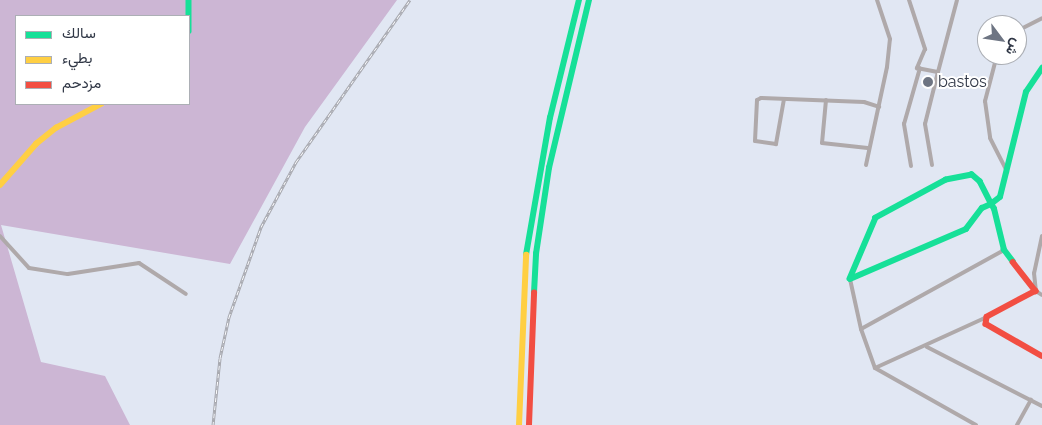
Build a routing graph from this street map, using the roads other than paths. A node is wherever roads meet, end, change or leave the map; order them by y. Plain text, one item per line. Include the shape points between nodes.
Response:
1 (189, 0) edge
2 (579, 0) edge
3 (589, 0) edge
4 (877, 0) edge
5 (909, 0) edge
6 (957, 0) edge
7 (189, 15) edge
8 (1042, 18) edge
9 (1027, 26) edge
10 (994, 65) edge
11 (920, 68) junction
12 (1042, 68) edge
13 (938, 72) junction
14 (784, 99) junction
15 (826, 100) junction
16 (99, 105) edge
17 (879, 107) junction
18 (868, 148) junction
19 (866, 165) dead end
20 (932, 165) dead end
21 (912, 166) dead end
22 (1007, 172) junction
23 (0, 185) edge
24 (991, 204) junction
25 (0, 236) edge
26 (1042, 236) edge
27 (1004, 250) junction
28 (850, 279) junction
29 (1036, 291) junction
30 (186, 294) dead end
31 (1042, 295) edge
32 (987, 317) junction
33 (861, 329) junction
34 (927, 346) junction
35 (1042, 356) edge
36 (876, 368) junction
37 (1031, 400) junction
38 (1042, 406) edge
39 (519, 425) edge
40 (529, 425) edge
41 (976, 425) edge
42 (1017, 425) edge

1 - 7 main road
2 - 39 main road via 550,118 526,248
3 - 40 main road via 549,168 536,254
4 - 17 street via 890,39
5 - 11 street via 924,49 917,68
6 - 13 street
8 - 9 street
10 - 22 street via 985,101 990,138
11 - 13 street
11 - 21 street via 904,124
12 - 22 main road via 1026,92
13 - 20 street via 925,124
14 - 14 street via 757,100 755,142 776,144
14 - 15 street
15 - 17 street via 864,102
15 - 18 street via 822,143
16 - 23 main road via 56,128 36,144
17 - 18 street
18 - 19 street
22 - 24 main road via 1000,197
24 - 27 main road
24 - 28 main road via 982,208 966,229
24 - 28 main road via 980,182 972,175 946,180 876,218
25 - 30 street via 29,268 68,274 139,263
26 - 29 street via 1034,273
27 - 29 main road
27 - 33 street
28 - 33 street
29 - 31 street
29 - 32 main road
32 - 34 street
32 - 35 main road via 986,324
33 - 36 street
34 - 36 street
34 - 37 street
36 - 41 street
37 - 38 street
37 - 42 street

